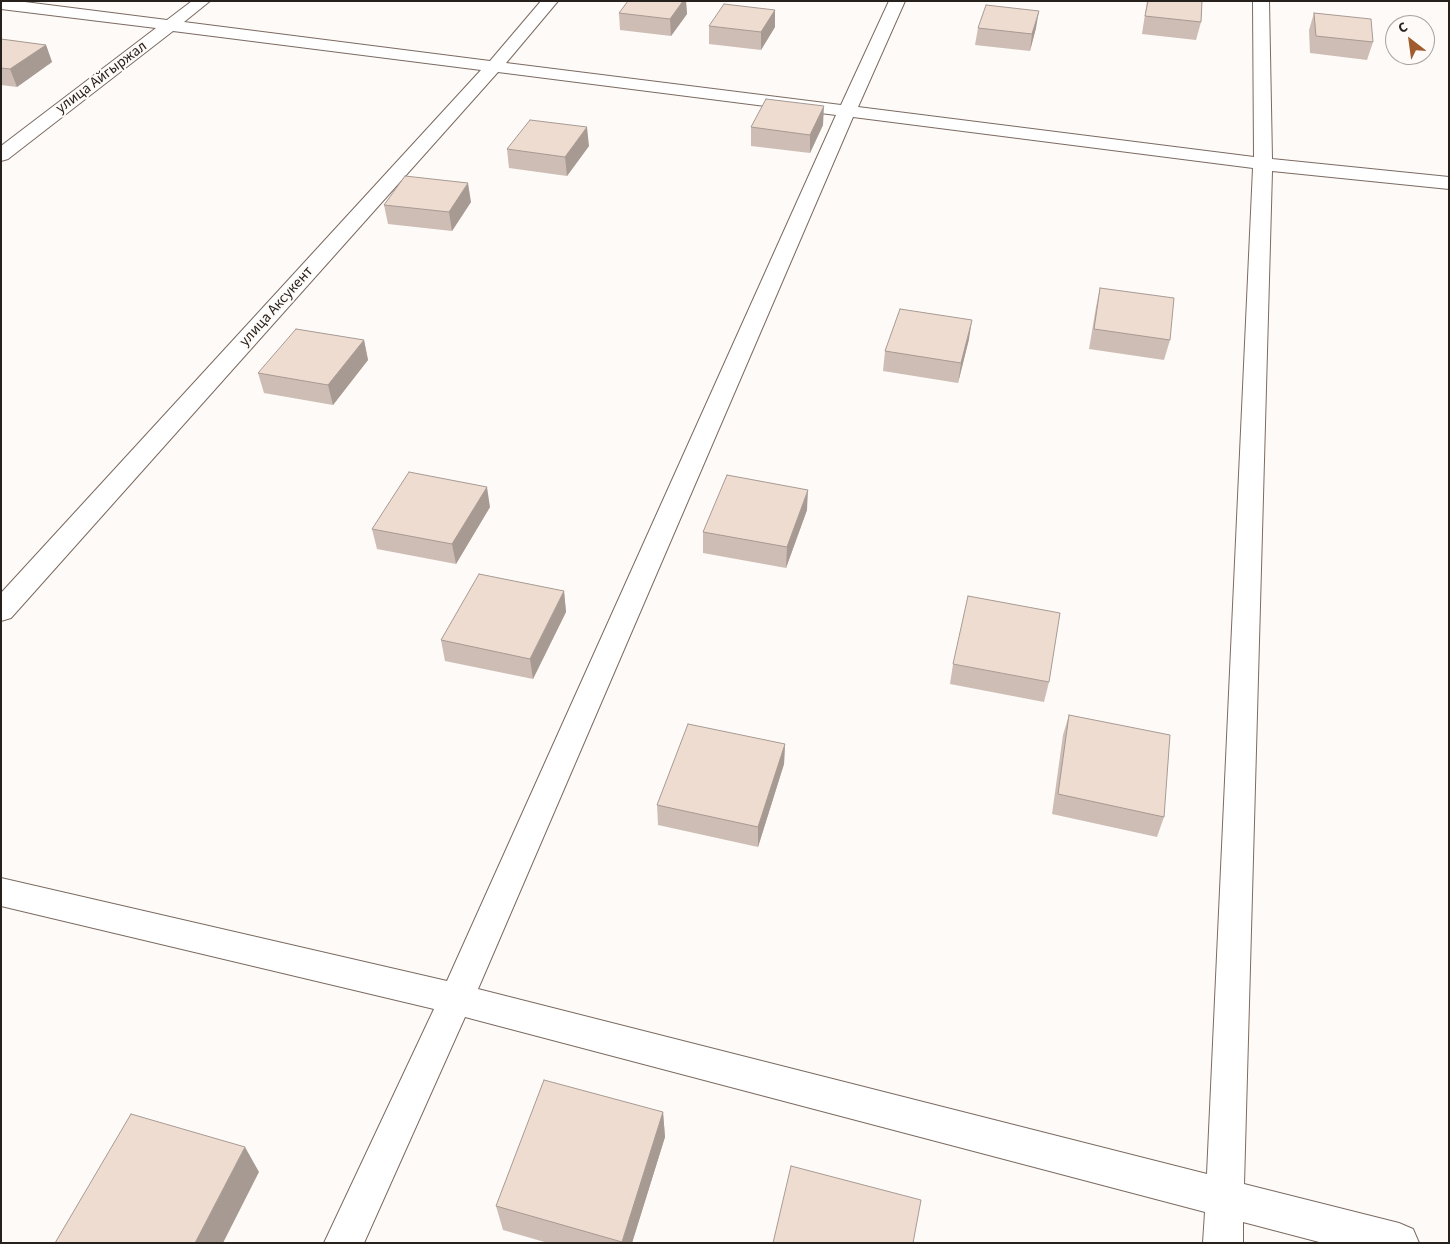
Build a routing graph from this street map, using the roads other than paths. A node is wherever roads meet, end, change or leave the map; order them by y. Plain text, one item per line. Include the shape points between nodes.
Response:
1 (202, 1) edge
2 (550, 1) edge
3 (897, 1) edge
4 (1261, 1) edge
5 (1, 4) edge
6 (171, 25) junction
7 (495, 66) junction
8 (847, 110) junction
9 (1, 155) edge
10 (1263, 164) junction
11 (1449, 183) edge
12 (1, 611) edge
13 (1, 892) edge
14 (456, 999) junction
15 (1225, 1198) junction
16 (344, 1243) edge
17 (1223, 1243) edge
18 (1399, 1243) edge

1 - 6 street, улица Айгыржал
2 - 7 street, улица Аксукент
3 - 8 street
4 - 10 street
5 - 6 street
6 - 7 street
6 - 9 street, улица Айгыржал
7 - 8 street
7 - 12 street, улица Аксукент
8 - 10 street
8 - 14 street
10 - 11 street
10 - 15 street
13 - 14 street
14 - 15 street
14 - 16 street
15 - 17 street
15 - 18 street

